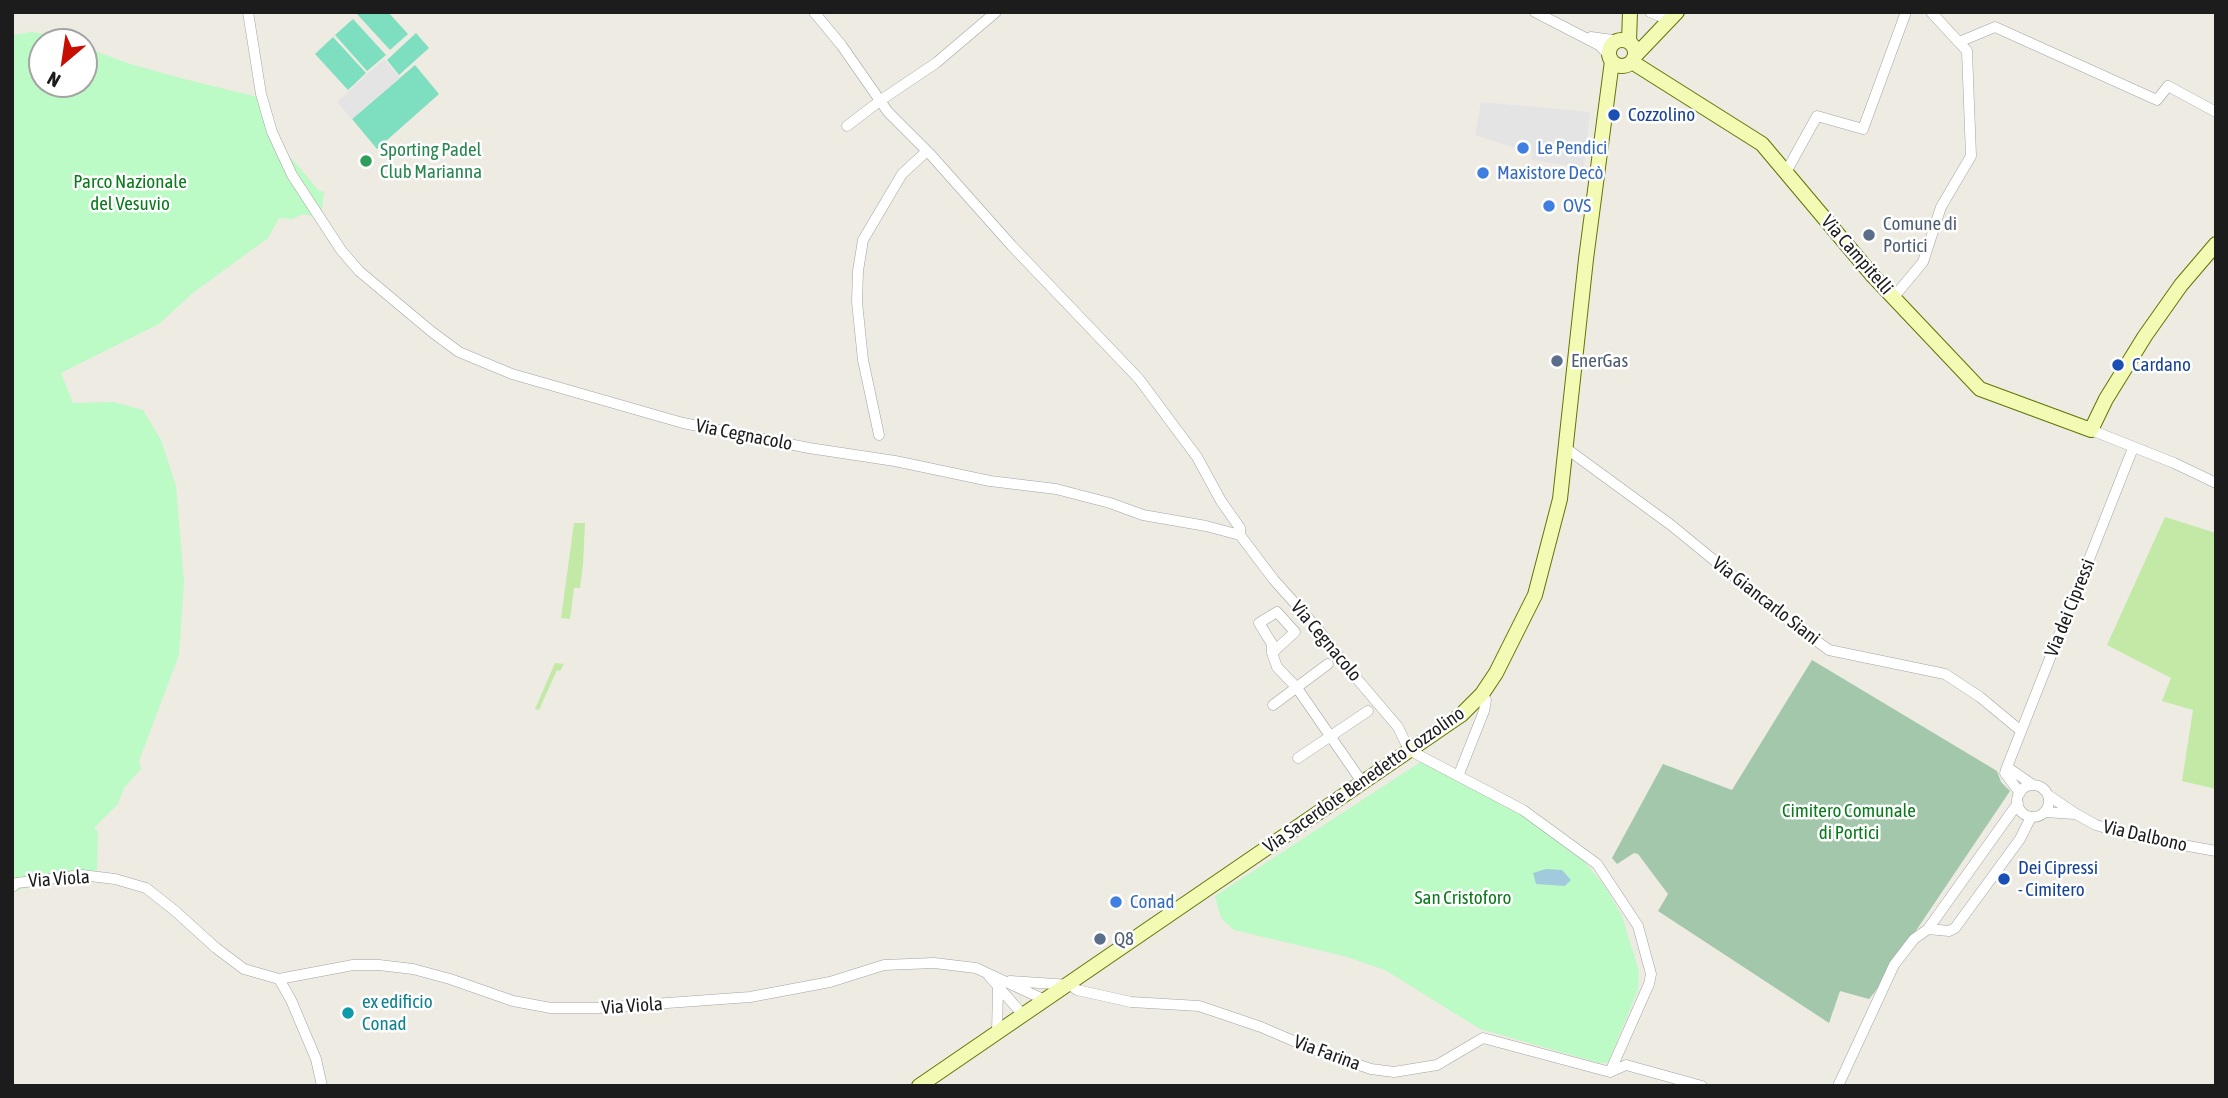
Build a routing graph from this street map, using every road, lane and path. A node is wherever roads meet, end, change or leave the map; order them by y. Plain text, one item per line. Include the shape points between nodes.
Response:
1 (248, 12) edge
2 (814, 12) edge
3 (996, 12) edge
4 (1535, 12) edge
5 (1623, 12) edge
6 (1630, 12) edge
7 (1650, 12) edge
8 (1906, 12) edge
9 (1931, 12) edge
10 (1669, 21) edge
11 (1583, 36) junction
12 (1959, 43) junction
13 (1624, 53) junction
14 (881, 100) junction
15 (2216, 112) edge
16 (847, 126) dead end
17 (927, 151) junction
18 (1786, 172) junction
19 (2216, 244) edge
20 (1894, 298) junction
21 (2091, 430) junction
22 (879, 435) dead end
23 (2133, 448) junction
24 (1567, 449) junction
25 (2216, 483) edge
26 (1240, 535) junction
27 (1272, 653) dead end
28 (1328, 664) dead end
29 (1297, 688) junction
30 (1482, 694) junction
31 (1273, 705) dead end
32 (1367, 711) dead end
33 (2021, 730) junction
34 (1331, 737) junction
35 (1409, 750) junction
36 (1298, 758) dead end
37 (2007, 767) junction
38 (1459, 775) junction
39 (1362, 782) junction
40 (2033, 785) junction
41 (2048, 795) junction
42 (2019, 798) junction
43 (2045, 811) junction
44 (2076, 814) junction
45 (2031, 817) junction
46 (2216, 851) edge
47 (15, 885) edge
48 (1928, 929) junction
49 (279, 979) junction
50 (1001, 984) junction
51 (1070, 985) junction
52 (1045, 1000) junction
53 (1023, 1015) junction
54 (997, 1033) junction
55 (1610, 1072) junction
56 (322, 1086) edge
57 (919, 1086) edge
58 (1702, 1086) edge
59 (1838, 1086) edge

1 - 26 street, Via Cegnacolo via 261,94 292,175 359,271 459,352 512,374 682,423 990,481 1056,489
2 - 14 street, Via Cegnacolo
3 - 14 street via 930,68
4 - 11 street
5 - 13 main road, Via Sacerdote Benedetto Cozzolino
6 - 13 main road, Via Sacerdote Benedetto Cozzolino
7 - 10 street
8 - 18 street via 1863,129 1817,116
9 - 12 street
10 - 13 main road
11 - 13 street
11 - 13 street
12 - 15 street via 1995,27 2157,100 2168,86
12 - 20 street via 1967,51 1971,156 1941,207 1923,262
13 - 18 main road, Via Campitelli via 1762,144
13 - 24 main road, Via Sacerdote Benedetto Cozzolino via 1605,110
14 - 16 street
14 - 17 street, Via Cegnacolo
17 - 22 street via 902,174 863,240 857,302 863,360
17 - 26 street, Via Cegnacolo via 1139,379 1197,457
18 - 20 main road, Via Campitelli
19 - 21 main road via 2145,336
20 - 21 main road, Via Campitelli via 1980,389
21 - 23 street
23 - 25 street
23 - 33 street, Via dei Cipressi
24 - 30 main road, Via Sacerdote Benedetto Cozzolino via 1560,499 1535,595
24 - 33 street, Via Giancarlo Siani via 1829,650 1945,674
26 - 35 street, Via Cegnacolo via 1398,727
27 - 29 street via 1277,667
28 - 29 street
29 - 31 street
29 - 34 street
30 - 35 main road, Via Sacerdote Benedetto Cozzolino via 1461,715
30 - 38 street via 1484,711
32 - 34 street
33 - 37 street, Via dei Cipressi
34 - 36 street
34 - 39 street
35 - 38 street
35 - 39 main road, Via Sacerdote Benedetto Cozzolino
37 - 40 street
37 - 42 street via 2005,773
38 - 55 street via 1523,810 1597,864 1638,926 1651,974
39 - 51 main road, Via Sacerdote Benedetto Cozzolino
40 - 41 street, Via Dalbono
40 - 42 street
41 - 43 street
41 - 44 street, Via Dalbono
42 - 45 street via 2022,812
42 - 48 street
43 - 44 street, Via Dalbono
43 - 45 street, Via Dalbono
44 - 46 street, Via Dalbono via 2133,836
45 - 48 street via 1955,928
47 - 49 street, Via Viola via 82,874 146,888 244,969
48 - 59 street via 1894,965
49 - 50 street, Via Viola via 353,965 379,965 413,969 513,1001 598,1009 750,997 830,982 884,965 934,963 976,968
49 - 56 street via 316,1059
50 - 51 street
50 - 52 street, Via Viola
50 - 53 street, Via Viola
50 - 54 street
51 - 52 main road, Via Sacerdote Benedetto Cozzolino
51 - 55 street, Via Farina via 1131,1002 1199,1006 1371,1069 1394,1072 1437,1065 1483,1038
52 - 53 main road, Via Sacerdote Benedetto Cozzolino
53 - 54 main road, Via Sacerdote Benedetto Cozzolino
54 - 57 main road, Via Sacerdote Benedetto Cozzolino
55 - 58 street, Via Farina via 1626,1065

